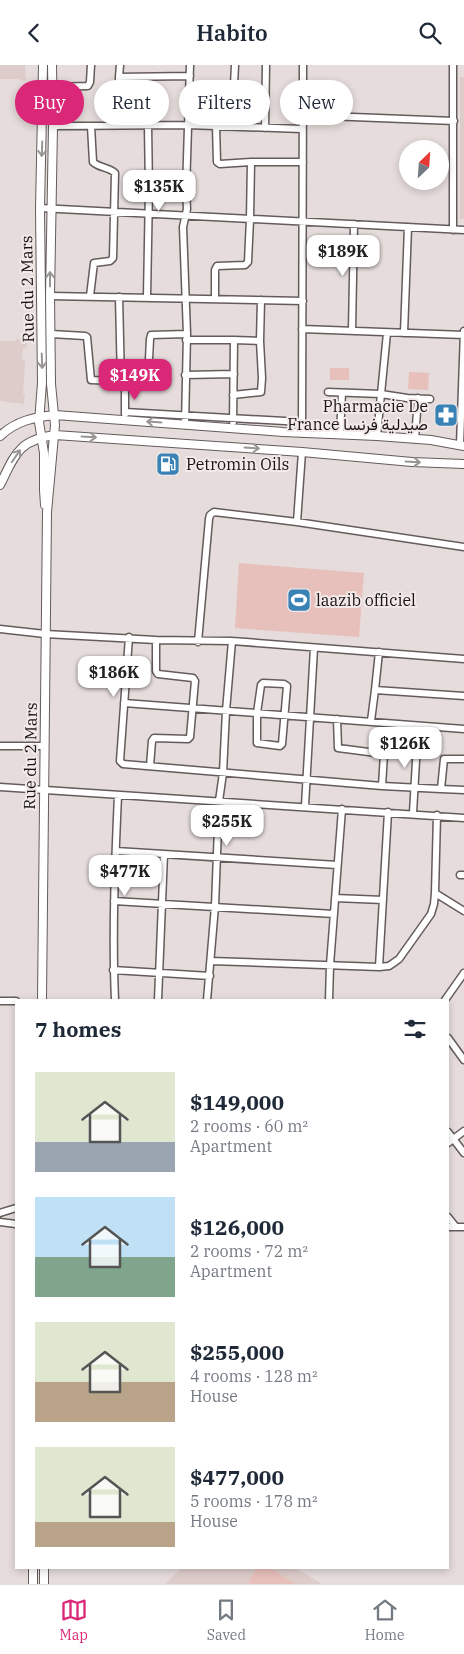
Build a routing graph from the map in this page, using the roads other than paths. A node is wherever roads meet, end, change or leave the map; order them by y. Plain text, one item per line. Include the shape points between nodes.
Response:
1 (43, 65) edge
2 (52, 65) edge
3 (90, 65) edge
4 (120, 65) edge
5 (190, 65) edge
6 (235, 65) edge
7 (266, 65) edge
8 (303, 65) edge
9 (453, 65) edge
10 (190, 76) junction
11 (119, 77) joint
12 (52, 80) edge
13 (190, 80) edge
14 (234, 80) edge
15 (303, 80) edge
16 (84, 86) edge
17 (353, 117) edge
18 (454, 121) junction
19 (119, 125) joint
20 (188, 125) junction
21 (302, 125) edge
22 (53, 126) joint
23 (92, 126) junction
24 (148, 126) junction
25 (216, 126) junction
26 (265, 128) junction
27 (302, 129) junction
28 (251, 162) junction
29 (303, 162) junction
30 (50, 207) junction
31 (40, 208) junction
32 (115, 211) junction
33 (149, 213) junction
34 (186, 215) junction
35 (250, 219) junction
36 (303, 221) junction
37 (354, 224) junction
38 (408, 227) junction
39 (454, 229) junction
40 (464, 230) edge
41 (50, 295) junction
42 (90, 296) junction
43 (119, 297) junction
44 (147, 297) junction
45 (185, 299) junction
46 (215, 299) junction
47 (260, 300) junction
48 (302, 301) junction
49 (302, 329) junction
50 (352, 331) junction
51 (464, 331) edge
52 (387, 333) junction
53 (404, 333) junction
54 (51, 334) junction
55 (464, 335) edge
56 (187, 337) junction
57 (234, 340) junction
58 (260, 341) junction
59 (234, 374) junction
60 (186, 375) junction
61 (123, 382) junction
62 (328, 392) dead end
63 (342, 393) junction
64 (381, 394) junction
65 (233, 395) junction
66 (418, 398) junction
67 (430, 399) dead end
68 (185, 414) junction
69 (55, 415) junction
70 (39, 416) junction
71 (125, 416) junction
72 (233, 419) junction
73 (302, 422) junction
74 (185, 425) junction
75 (233, 428) junction
76 (302, 433) junction
77 (340, 434) junction
78 (54, 435) junction
79 (0, 436) edge
80 (377, 436) junction
81 (41, 437) junction
82 (415, 439) junction
83 (462, 445) edge
84 (302, 452) junction
85 (464, 464) edge
86 (0, 485) edge
87 (46, 512) junction
88 (297, 522) junction
89 (464, 547) edge
90 (0, 629) edge
91 (46, 634) junction
92 (128, 637) junction
93 (156, 640) junction
94 (232, 641) junction
95 (198, 642) junction
96 (314, 648) junction
97 (379, 652) junction
98 (464, 659) edge
99 (375, 690) junction
100 (464, 696) edge
101 (124, 703) junction
102 (193, 708) junction
103 (226, 711) junction
104 (257, 713) junction
105 (284, 715) junction
106 (310, 717) junction
107 (337, 719) junction
108 (371, 721) junction
109 (418, 726) junction
110 (464, 729) edge
111 (0, 746) edge
112 (44, 746) junction
113 (464, 759) edge
114 (150, 766) junction
115 (224, 773) junction
116 (307, 780) junction
117 (382, 786) junction
118 (0, 787) edge
119 (414, 788) junction
120 (44, 789) junction
121 (441, 789) junction
122 (464, 790) edge
123 (118, 795) junction
124 (219, 801) junction
125 (305, 806) junction
126 (342, 809) junction
127 (388, 812) junction
128 (413, 813) junction
129 (436, 815) junction
130 (464, 817) edge
131 (116, 851) junction
132 (164, 854) junction
133 (216, 857) junction
134 (337, 865) junction
135 (435, 893) junction
136 (335, 898) junction
137 (383, 900) junction
138 (114, 901) junction
139 (162, 903) junction
140 (214, 906) junction
141 (464, 911) edge
142 (334, 914) junction
143 (211, 961) junction
144 (330, 965) junction
145 (379, 967) junction
146 (113, 970) junction
147 (159, 973) junction
148 (463, 975) edge
149 (210, 976) junction
150 (42, 999) edge
151 (115, 999) edge
152 (158, 999) edge
153 (207, 999) edge
154 (329, 999) edge
155 (447, 999) edge
156 (0, 1001) edge
157 (15, 1001) edge
158 (449, 1040) edge
159 (464, 1060) edge
160 (464, 1131) edge
161 (450, 1141) edge
162 (464, 1153) edge
163 (15, 1208) edge
164 (0, 1213) edge
165 (449, 1218) edge
166 (0, 1222) edge
167 (15, 1224) edge
168 (449, 1227) edge
169 (456, 1227) junction
170 (464, 1227) edge
171 (33, 1569) edge
172 (44, 1569) edge
173 (33, 1584) edge
174 (44, 1584) edge

1 -> 31 street, Rue du 2 Mars
2 - 12 street, Rue du 2 Mars
3 - 16 street via 90,82
4 - 11 street
5 - 10 street
6 - 14 street
7 - 26 street
8 - 15 street
9 - 18 street
10 - 11 street
10 - 13 street
17 - 18 street
18 - 39 street
19 - 23 street
19 - 24 street
20 - 24 street
20 - 25 street
20 - 34 street
21 - 27 street
22 - 23 street
22 - 30 street, Rue du 2 Mars
23 - 32 street via 93,162 115,173
24 - 33 street
25 - 26 street
25 - 28 street via 217,162
26 - 27 street
27 - 29 street
28 - 29 street
28 - 35 street
29 - 36 street
30 - 31 street
30 - 32 street
41 -> 30 street, Rue du 2 Mars
31 -> 70 street, Rue du 2 Mars via 42,383
32 - 33 street
32 - 42 street via 113,258 94,263
33 - 34 street
33 - 44 street
34 - 35 street
34 - 45 street via 183,227
35 - 36 street
35 - 46 street via 248,262 245,265 217,266
36 - 37 street
36 - 48 street
37 - 38 street
37 - 50 street
38 - 39 street
38 - 53 street
39 - 40 street
41 - 42 street
41 - 54 street, Rue du 2 Mars
42 - 43 street
43 - 44 street
43 - 61 street
44 - 45 street
45 - 46 street
45 - 56 street
46 - 47 street
47 - 48 street
47 - 58 street
48 - 49 street
49 - 50 street
49 - 73 street
50 - 52 street
51 - 55 street
52 - 53 street
52 - 64 street
53 - 55 street
54 - 61 street via 86,336 90,379
54 - 69 street, Rue du 2 Mars
55 - 83 street
56 - 57 street
56 - 60 street
56 - 61 street via 153,334 148,380
57 - 58 street
57 - 59 street
58 - 65 street via 261,392
59 - 60 street
59 - 65 street
60 - 68 street
61 - 71 street
62 - 63 street
63 - 64 street
63 - 77 street
64 - 66 street
64 - 80 street
65 - 72 street
66 - 67 street
66 - 82 street
68 - 71 street
68 - 72 street
68 - 74 street
69 - 70 street
69 - 71 street
69 - 78 street, Rue du 2 Mars
70 - 79 street via 16,424
70 - 81 street, Rue du 2 Mars
74 -> 71 street
72 - 73 street
72 - 75 street
73 - 76 street
74 - 75 street
75 - 76 street
76 - 77 street
77 - 80 street
78 - 81 street
78 -> 84 street
78 - 87 street, Rue du 2 Mars
80 - 82 street
86 -> 81 street via 17,452
81 - 87 street, Rue du 2 Mars
82 - 83 street
84 -> 85 street
84 - 88 street
87 - 91 street, Rue du 2 Mars
88 - 89 street
88 - 95 street via 216,511 210,515
90 - 91 street
91 - 92 street
91 - 112 street, Rue du 2 Mars
92 - 93 street
92 - 101 street
93 - 95 street
93 - 102 street via 157,673 194,679
94 - 95 street
94 - 96 street
94 - 103 street
96 - 97 street
96 - 106 street
97 - 98 street
97 - 99 street
99 - 100 street
99 - 108 street
101 - 102 street
101 - 114 street via 120,761 122,764
102 - 103 street
102 - 114 street via 189,738 155,737
103 - 104 street
103 - 115 street
104 - 105 street
104 - 105 street via 262,684 284,684 287,686
104 - 105 street via 257,743 280,746
105 - 106 street
106 - 107 street
106 - 116 street
107 - 108 street
107 - 117 street via 338,748 384,754
108 - 109 street
109 - 110 street
109 - 119 street
111 - 112 street
112 - 120 street, Rue du 2 Mars
113 - 121 street via 444,759
114 - 115 street
115 - 116 street
115 - 124 street
116 - 117 street
116 - 125 street
117 - 119 street
118 - 120 street
119 - 121 street
119 - 128 street
120 - 123 street
120 - 150 street, Rue du 2 Mars
121 - 122 street
123 - 124 street
123 - 131 street
124 - 125 street
124 - 133 street
125 - 126 street
126 - 127 street
126 - 134 street
127 - 128 street
127 - 137 street
128 - 129 street
129 - 130 street
129 - 135 street
131 - 132 street
131 - 138 street
132 - 133 street
132 - 139 street
133 - 134 street
133 - 140 street
134 - 136 street
135 - 141 street
135 - 145 street via 430,914 399,959 389,966
136 - 137 street
136 - 142 street
137 - 145 street
138 - 139 street
138 - 146 street
139 - 140 street
139 - 147 street
140 - 142 street
140 - 143 street
142 - 144 street
143 - 144 street
143 - 149 street
144 - 145 street
144 - 154 street
146 - 147 street
146 - 151 street
147 - 149 street
147 - 152 street
148 - 155 street
149 - 153 street
156 - 157 street
158 - 159 street
160 - 161 street
161 - 162 street
163 - 164 street
165 - 169 street
166 - 167 street
168 - 169 street
169 - 170 street
171 - 173 street
172 - 174 street

